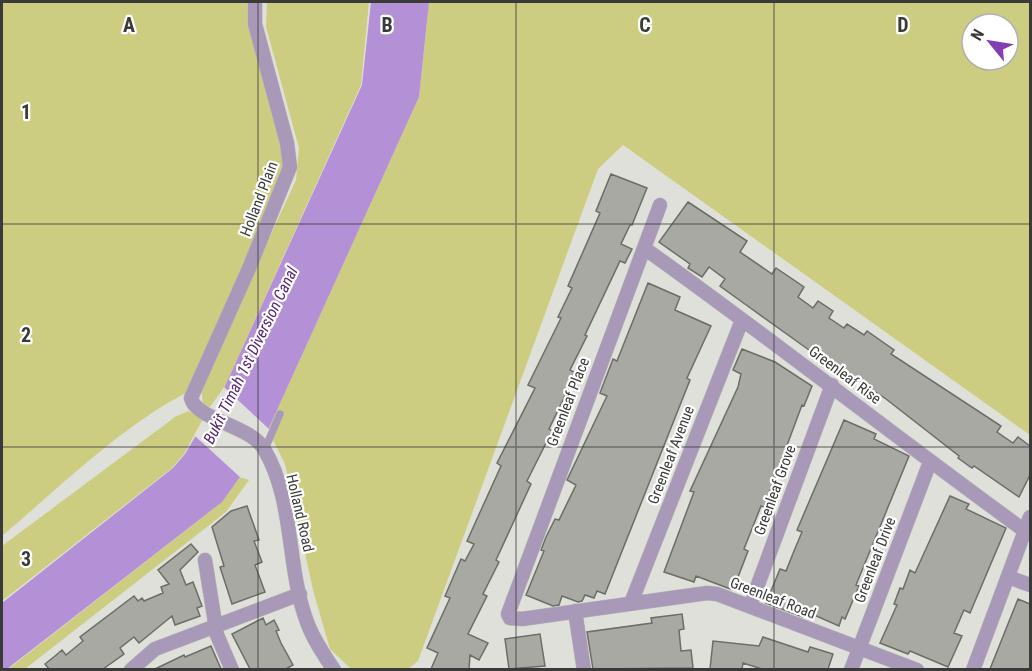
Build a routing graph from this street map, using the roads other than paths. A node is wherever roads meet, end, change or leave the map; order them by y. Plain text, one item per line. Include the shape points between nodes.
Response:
1 (255, 2) edge
2 (660, 205) dead end
3 (644, 248) junction
4 (742, 320) junction
5 (832, 385) junction
6 (280, 414) dead end
7 (263, 447) junction
8 (930, 462) junction
9 (1030, 517) edge
10 (1025, 531) junction
11 (205, 560) dead end
12 (1008, 577) junction
13 (1030, 585) edge
14 (300, 594) junction
15 (631, 603) junction
16 (750, 606) junction
17 (507, 610) joint
18 (575, 611) junction
19 (215, 626) junction
20 (858, 649) junction
21 (130, 669) edge
22 (232, 669) edge
23 (334, 669) edge
24 (584, 669) edge
25 (851, 669) edge
26 (917, 669) edge
27 (973, 669) edge

1 - 7 street, Holland Plain via 255,24 290,167 191,398 193,405 250,434
2 - 3 street, Greenleaf Place
3 - 4 street, Greenleaf Rise
3 - 17 street, Greenleaf Place
4 - 5 street, Greenleaf Rise
4 - 15 street, Greenleaf Avenue
5 - 8 street, Greenleaf Rise
5 - 16 street, Greenleaf Grove
6 - 7 lane
7 - 14 street, Holland Road via 286,507
8 - 10 street, Greenleaf Rise
8 - 20 street, Greenleaf Drive
9 - 10 street
10 - 12 street
11 - 19 street
12 - 13 street
12 - 27 street
14 - 19 street
14 - 23 street, Holland Road via 307,622
15 - 16 street, Greenleaf Road via 707,593
15 - 18 street, Greenleaf Road
16 - 20 street, Greenleaf Road
17 - 18 street, Greenleaf Road via 510,618 515,619
18 - 24 street
19 - 21 street via 155,649
19 - 22 street
20 - 25 street, Greenleaf Drive
20 - 26 street, Greenleaf Road

